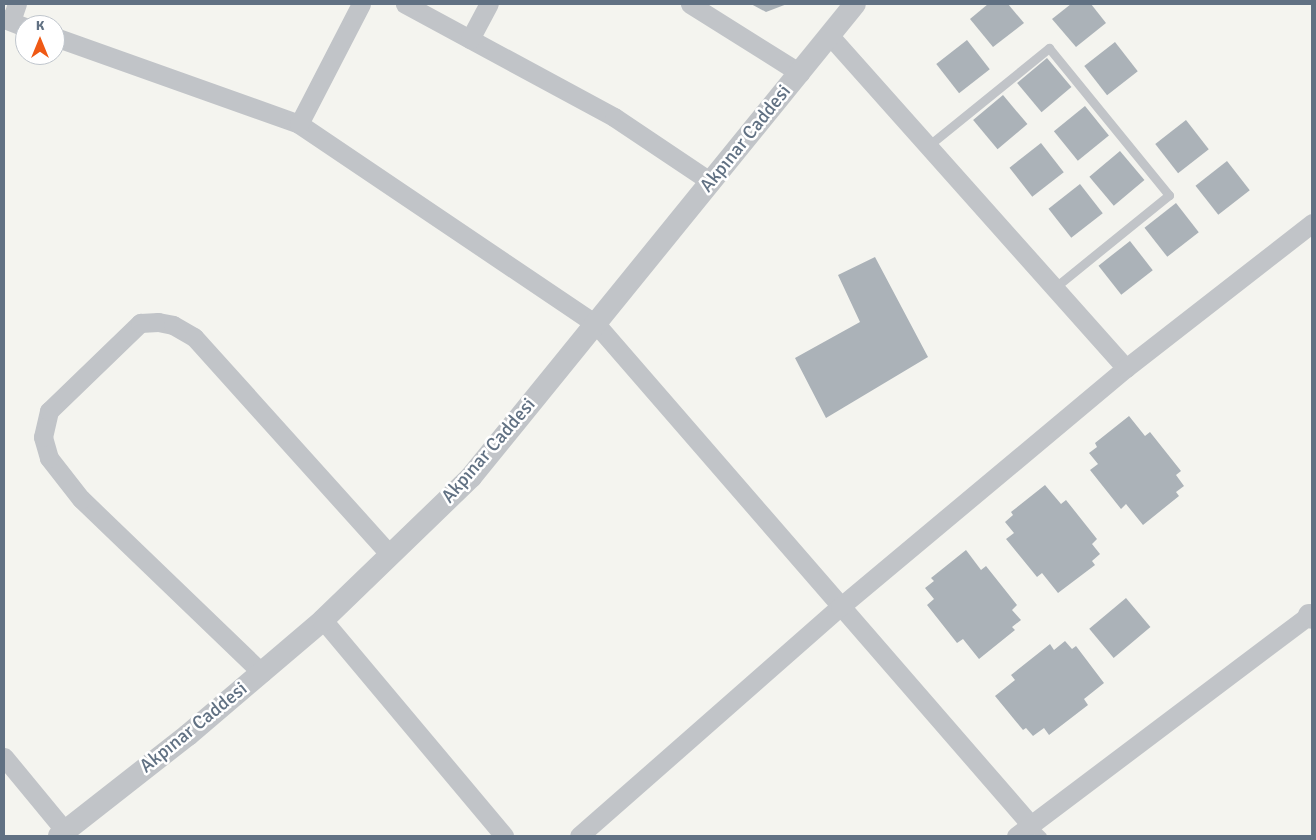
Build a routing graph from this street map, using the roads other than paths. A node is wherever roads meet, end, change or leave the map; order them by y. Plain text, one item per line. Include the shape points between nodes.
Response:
1 (361, 4) edge
2 (405, 4) edge
3 (489, 4) edge
4 (690, 4) edge
5 (855, 4) edge
6 (830, 36) junction
7 (470, 39) junction
8 (65, 41) edge
9 (800, 73) junction
10 (299, 124) junction
11 (928, 146) junction
12 (711, 182) junction
13 (1312, 223) edge
14 (1054, 288) junction
15 (596, 324) junction
16 (1126, 368) junction
17 (390, 555) junction
18 (840, 607) junction
19 (1311, 615) edge
20 (323, 620) junction
21 (262, 673) junction
22 (4, 757) edge
23 (1036, 830) edge
24 (62, 834) edge
25 (504, 836) edge
26 (579, 836) edge
27 (1016, 836) edge

1 - 10 street
2 - 7 street
3 - 7 street
4 - 9 street
5 - 6 street, Akpınar Caddesi
6 - 9 street, Akpınar Caddesi
6 - 11 street
7 - 12 street via 614,118
8 - 10 street
9 - 12 street, Akpınar Caddesi
10 - 15 street
11 - 14 street
11 - 14 lane via 1049,48 1169,195
12 - 15 street, Akpınar Caddesi
13 - 16 street
14 - 16 street
15 - 17 street, Akpınar Caddesi via 471,477
15 - 18 street
16 - 18 street
17 - 20 street, Akpınar Caddesi
17 - 21 street via 194,337 173,325 140,323 49,411 43,437 49,458 81,499
18 - 23 street
18 - 26 street
19 - 23 street
20 - 21 street, Akpınar Caddesi
20 - 25 street
21 - 24 street, Akpınar Caddesi
22 - 24 street
23 - 27 street

